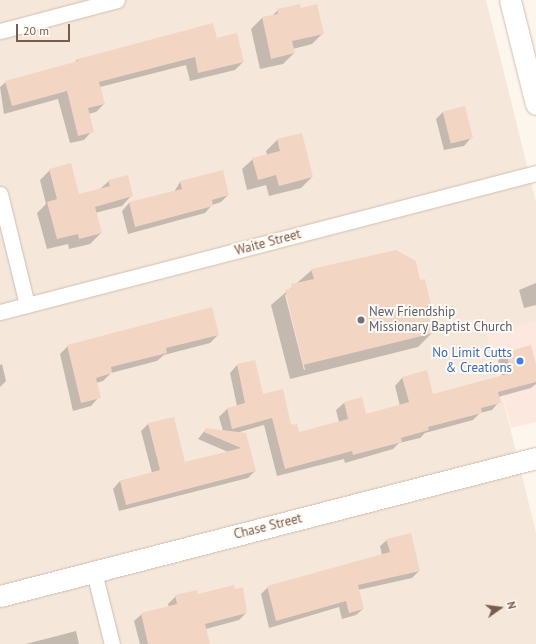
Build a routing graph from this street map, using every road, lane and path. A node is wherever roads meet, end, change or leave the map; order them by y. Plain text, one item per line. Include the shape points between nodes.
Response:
1 (117, 0) edge
2 (510, 0) edge
3 (0, 31) edge
4 (536, 104) edge
5 (536, 173) edge
6 (0, 194) edge
7 (28, 305) junction
8 (0, 312) edge
9 (536, 458) edge
10 (94, 572) junction
11 (0, 596) edge
12 (112, 644) edge

1 - 3 street
2 - 4 street
5 - 7 street, Waite Street
6 - 7 street
7 - 8 street, Waite Street
9 - 10 street, Chase Street
10 - 11 street, Chase Street
10 - 12 street

